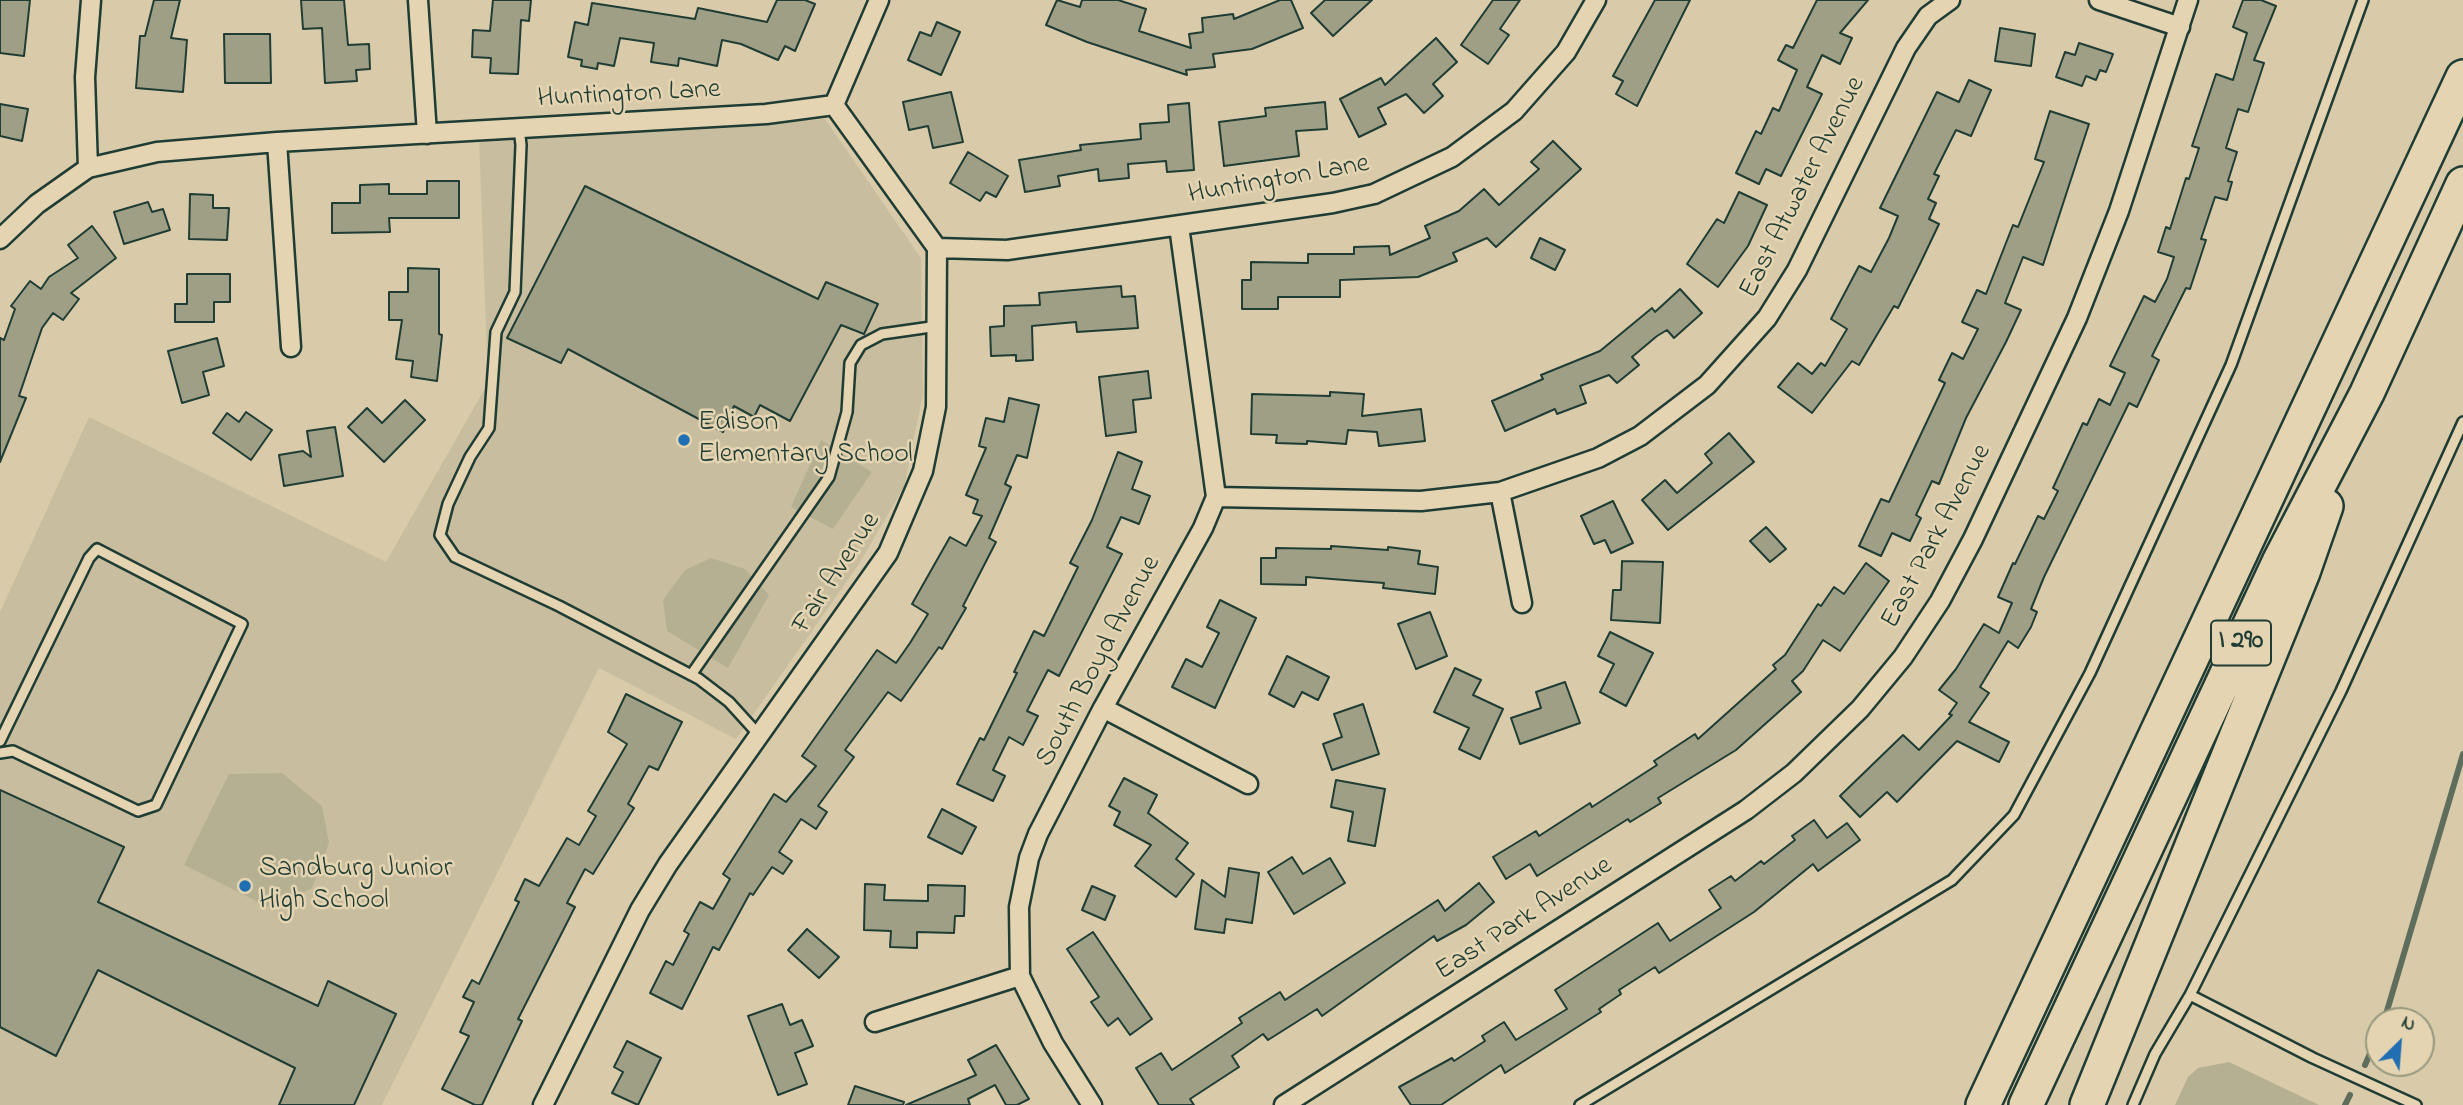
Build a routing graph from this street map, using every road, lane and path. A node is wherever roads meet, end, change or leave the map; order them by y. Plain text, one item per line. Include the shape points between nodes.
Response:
1 (91, 0) edge
2 (418, 0) edge
3 (879, 0) edge
4 (1596, 0) edge
5 (1950, 0) edge
6 (2099, 0) edge
7 (2188, 0) edge
8 (2363, 0) edge
9 (2180, 27) junction
10 (2463, 77) edge
11 (834, 105) junction
12 (519, 128) junction
13 (427, 134) junction
14 (276, 142) junction
15 (88, 168) junction
16 (2463, 184) edge
17 (1179, 226) junction
18 (0, 239) edge
19 (937, 248) junction
20 (938, 326) junction
21 (291, 347) dead end
22 (2367, 393) junction
23 (2463, 422) edge
24 (1500, 492) junction
25 (1216, 497) junction
26 (1522, 603) dead end
27 (691, 675) junction
28 (1103, 708) junction
29 (759, 735) junction
30 (0, 741) edge
31 (0, 752) edge
32 (1248, 784) dead end
33 (2080, 894) junction
34 (2144, 963) junction
35 (1020, 976) junction
36 (2190, 995) junction
37 (875, 1022) dead end
38 (543, 1105) edge
39 (1093, 1105) edge
40 (1284, 1105) edge
41 (1580, 1105) edge
42 (1960, 1105) edge
43 (1983, 1105) edge
44 (2026, 1105) edge
45 (2080, 1105) edge
46 (2087, 1105) edge
47 (2133, 1105) edge
48 (2416, 1105) edge

1 - 15 street via 85,77
2 - 13 street
3 - 11 street
4 - 17 street, Huntington Lane via 1566,52 1534,91 1492,130 1452,157 1374,194
5 - 24 street, East Atwater Avenue via 1928,16 1912,38 1797,270 1767,318 1730,362 1688,402 1640,436 1598,458
6 - 9 street
7 - 9 street, East Park Avenue
8 - 41 lane via 2231,365 2090,673 2014,814 1952,880
9 - 40 street, East Park Avenue via 2119,211 2077,318 1973,539 1903,657 1812,757 1746,810
10 - 33 highway, I 290
11 - 12 street, Huntington Lane via 766,114
11 - 19 street
12 - 13 street, Huntington Lane
12 - 27 lane via 515,292 496,332 489,428 448,503 440,535 455,557
13 - 14 street, Huntington Lane
14 - 15 street, Huntington Lane via 176,149
14 - 21 street
15 - 18 street, Huntington Lane via 37,204
16 - 22 highway, I 290
17 - 19 street, Huntington Lane via 1007,250
17 - 25 street
19 - 20 street, Fair Avenue
20 - 27 lane via 882,334 861,345 850,363 847,412 829,477
20 - 29 street, Fair Avenue via 931,439 903,523 888,553
22 - 34 highway via 2303,572
22 - 44 highway, I 290 via 2280,560
23 - 36 lane via 2341,691
24 - 25 street, East Atwater Avenue via 1421,501
24 - 26 street
25 - 28 street, South Boyd Avenue
27 - 29 lane via 729,702
28 - 32 street
28 - 35 street, South Boyd Avenue via 1029,858 1019,907
29 - 38 street, Fair Avenue via 640,910
30 - 31 lane via 97,549 242,624 156,806 138,811 13,751
33 - 42 highway
33 - 43 highway, I 290
34 - 45 highway
34 - 46 highway
35 - 37 street
35 - 39 street, South Boyd Avenue via 1053,1043
36 - 47 lane via 2155,1054
36 - 48 lane

